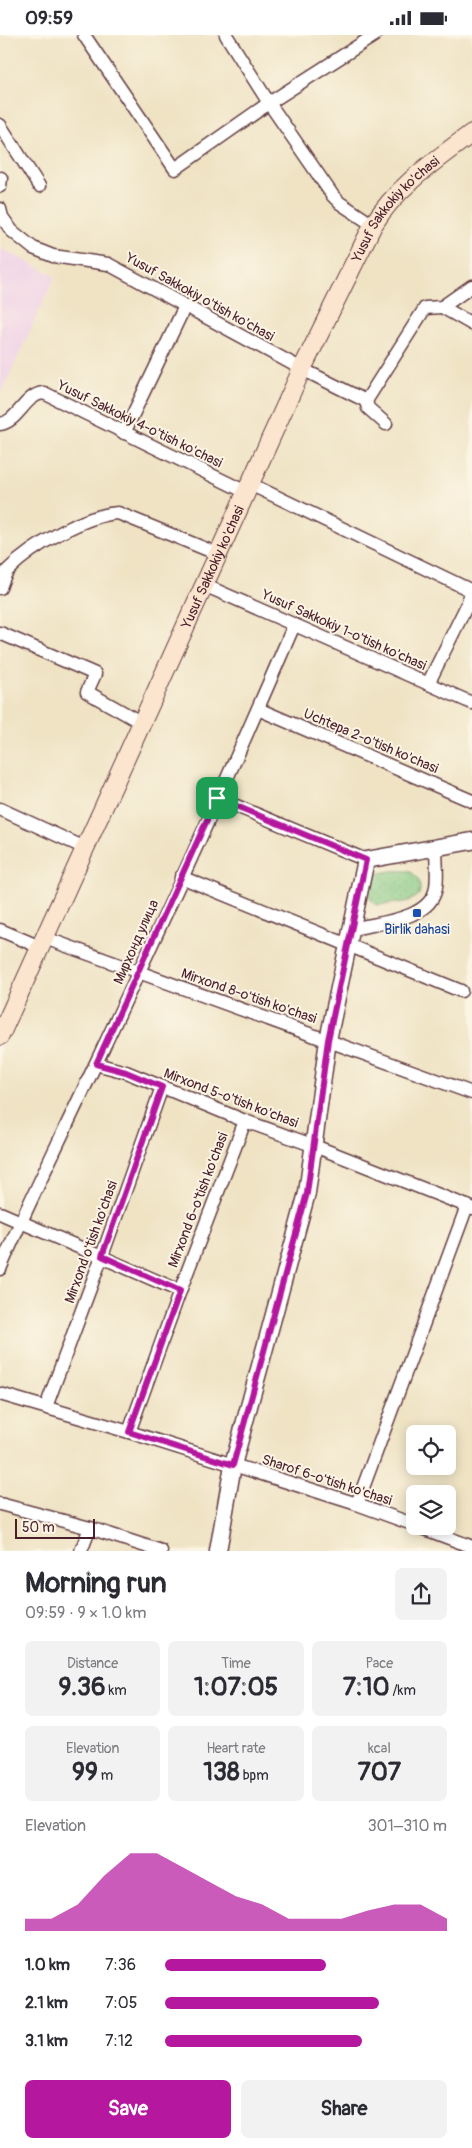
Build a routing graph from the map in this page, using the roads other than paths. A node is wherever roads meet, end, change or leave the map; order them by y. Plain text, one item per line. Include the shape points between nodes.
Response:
1 (84, 35) edge
2 (226, 35) edge
3 (375, 35) edge
4 (269, 103) junction
5 (0, 125) edge
6 (472, 133) edge
7 (39, 186) dead end
8 (0, 209) edge
9 (373, 225) junction
10 (472, 286) edge
11 (185, 306) junction
12 (442, 307) junction
13 (472, 324) edge
14 (302, 369) junction
15 (366, 401) junction
16 (0, 424) edge
17 (386, 424) dead end
18 (124, 433) junction
19 (248, 488) junction
20 (218, 554) junction
21 (3, 569) edge
22 (204, 585) junction
23 (0, 588) edge
24 (472, 590) edge
25 (294, 625) junction
26 (0, 633) edge
27 (428, 684) junction
28 (472, 703) edge
29 (258, 709) junction
30 (142, 723) junction
31 (217, 798) junction
32 (472, 801) edge
33 (0, 809) edge
34 (472, 841) edge
35 (85, 848) junction
36 (436, 848) junction
37 (366, 860) junction
38 (181, 877) junction
39 (0, 929) edge
40 (350, 929) junction
41 (42, 942) junction
42 (347, 945) junction
43 (138, 973) junction
44 (461, 991) dead end
45 (0, 1036) edge
46 (328, 1040) junction
47 (96, 1064) junction
48 (162, 1087) junction
49 (472, 1093) edge
50 (245, 1121) junction
51 (312, 1145) junction
52 (470, 1207) edge
53 (0, 1213) edge
54 (20, 1222) junction
55 (102, 1256) junction
56 (0, 1269) edge
57 (180, 1291) junction
58 (0, 1394) edge
59 (46, 1407) junction
60 (129, 1432) junction
61 (233, 1465) junction
62 (0, 1504) edge
63 (357, 1504) junction
64 (406, 1522) edge
65 (90, 1528) junction
66 (439, 1535) edge
67 (470, 1547) edge
68 (81, 1551) edge
69 (161, 1551) edge
70 (218, 1551) edge

1 - 4 street via 175,169
2 - 4 street
3 - 4 street
4 - 9 street via 333,196
5 - 7 street
6 - 9 main road, Yusuf Sakkokiy ko'chasi via 403,187
8 - 11 street, Yusuf Sakkokiy o'tish ko'chasi via 12,231 34,248 53,256 108,264
9 - 14 main road, Yusuf Sakkokiy ko'chasi
10 - 12 street
11 - 14 street, Yusuf Sakkokiy o'tish ko'chasi
11 - 18 street
12 - 13 street
12 - 15 street via 425,308
14 - 15 street, Yusuf Sakkokiy o'tish ko'chasi
14 - 19 main road, Yusuf Sakkokiy ko'chasi
15 - 17 street, Yusuf Sakkokiy o'tish ko'chasi via 368,408
16 - 18 street, Yusuf Sakkokiy 4-o'tish ko'chasi via 7,423 34,395 44,393
18 - 19 street, Yusuf Sakkokiy 4-o'tish ko'chasi
19 - 20 main road, Yusuf Sakkokiy ko'chasi
19 - 24 street, Yusuf Sakkokiy 4-o'tish ko'chasi
20 - 21 street via 118,513 104,514 73,526
20 - 22 main road, Yusuf Sakkokiy ko'chasi
21 - 23 street
22 - 25 street, Yusuf Sakkokiy 1-o'tish ko'chasi
22 - 30 main road, Yusuf Sakkokiy ko'chasi
24 - 27 street
25 - 27 street, Yusuf Sakkokiy 1-o'tish ko'chasi
25 - 29 street, Мирхонд улица
26 - 30 street via 95,674 87,692
27 - 28 street, Yusuf Sakkokiy 1-o'tish ko'chasi
29 - 31 street, Мирхонд улица
29 - 32 street, Uchtepa 2-o'tish ko'chasi
30 - 35 main road, Yusuf Sakkokiy ko'chasi
31 - 37 street
31 - 38 street, Мирхонд улица
33 - 35 street
34 - 36 street
35 - 41 main road, Yusuf Sakkokiy ko'chasi
36 - 37 street
36 - 40 street via 436,888 426,906 411,915
37 - 40 street
38 - 42 street
38 - 43 street, Мирхонд улица
39 - 41 street, Mirxond 8-o'tish ko'chasi
40 - 42 street
41 - 43 street, Mirxond 8-o'tish ko'chasi
41 - 45 main road, Yusuf Sakkokiy ko'chasi
42 - 44 street
42 - 46 street
43 - 46 street, Mirxond 8-o'tish ko'chasi
43 - 47 street, Мирхонд улица
46 - 49 street, Mirxond 8-o'tish ko'chasi
46 - 51 street
47 - 48 street, Mirxond 5-o'tish ko'chasi
47 - 54 street, Мирхонд улица
48 - 50 street, Mirxond 5-o'tish ko'chasi
48 - 55 street, Mirxond o'tish ko'chasi
50 - 51 street, Mirxond 5-o'tish ko'chasi
50 - 57 street, Mirxond 6-o'tish ko'chasi
51 - 52 street, Mirxond 5-o'tish ko'chasi
51 - 61 street via 307,1193
52 - 63 street, Mirxond 5-o'tish ko'chasi
53 - 54 street
54 - 55 street
54 - 56 street, Мирхонд улица
55 - 57 street
55 - 59 street, Mirxond o'tish ko'chasi
57 - 60 street, Mirxond 6-o'tish ko'chasi
58 - 59 street, Sharof 6-o'tish ko'chasi
59 - 60 street, Sharof 6-o'tish ko'chasi
60 - 61 street, Sharof 6-o'tish ko'chasi
61 - 63 street, Sharof 6-o'tish ko'chasi
61 - 70 street
62 - 65 street
63 - 64 street, Sharof 6-o'tish ko'chasi
65 - 68 street
65 - 69 street
66 - 67 street, Sharof 6-o'tish ko'chasi

